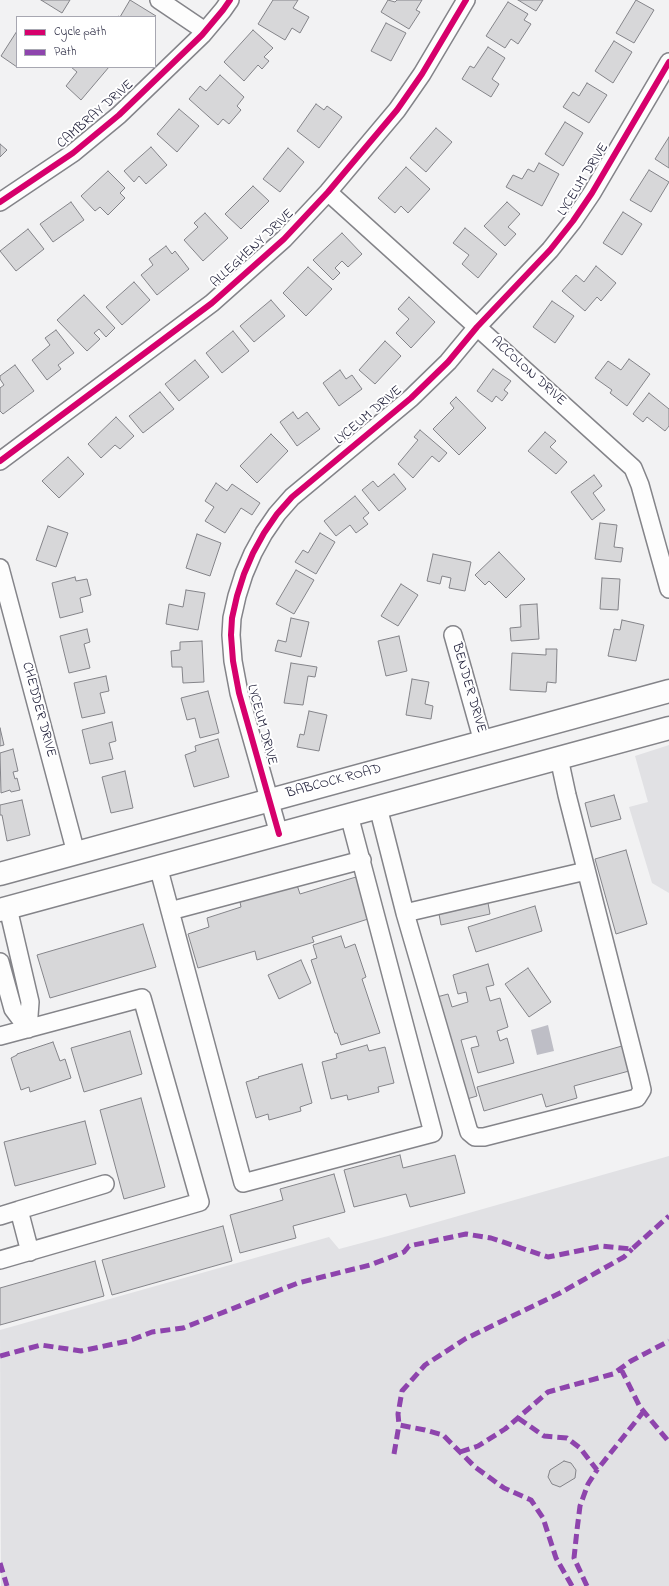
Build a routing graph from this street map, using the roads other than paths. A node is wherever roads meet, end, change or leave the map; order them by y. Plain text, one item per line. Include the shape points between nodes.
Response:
1 (159, 0) edge
2 (230, 0) edge
3 (466, 0) edge
4 (205, 31) junction
5 (669, 62) edge
6 (328, 192) junction
7 (0, 202) edge
8 (477, 326) junction
9 (0, 461) edge
10 (0, 568) edge
11 (669, 589) edge
12 (453, 634) dead end
13 (669, 691) edge
14 (669, 728) edge
15 (483, 742) junction
16 (559, 758) junction
17 (269, 800) junction
18 (378, 807) junction
19 (349, 815) junction
20 (279, 834) junction
21 (76, 853) junction
22 (362, 860) junction
23 (158, 866) junction
24 (586, 871) junction
25 (0, 874) edge
26 (4, 909) edge
27 (170, 911) junction
28 (405, 913) junction
29 (0, 962) edge
30 (28, 1029) junction
31 (0, 1036) edge
32 (105, 1184) dead end
33 (19, 1210) junction
34 (0, 1216) edge
35 (30, 1252) junction
36 (0, 1260) edge

1 - 4 street
2 - 4 street, CAMBRAY DRIVE
3 - 6 street, ALLEGHENY DRIVE via 422,74 397,110
4 - 7 street, CAMBRAY DRIVE via 113,120 73,153
5 - 8 street, LYCEUM DRIVE via 573,221 550,250
6 - 8 street, ACCOLON DRIVE
6 - 9 street, ALLEGHENY DRIVE via 284,239 212,302
8 - 11 street, ACCOLON DRIVE via 633,468
8 - 17 street, LYCEUM DRIVE via 448,362 411,398 292,497 277,514 252,553 237,596 231,636 239,693
10 - 21 street, CHEDDER DRIVE
12 - 15 street, BENDER DRIVE
13 - 15 main road, BABCOCK ROAD
14 - 16 main road
15 - 17 main road, BABCOCK ROAD
16 - 18 main road
16 - 24 street
17 - 20 street, LYCEUM DRIVE
17 - 21 main road, BABCOCK ROAD
18 - 19 main road
18 - 28 street
19 - 20 main road
19 - 22 street
20 - 23 main road
21 - 25 main road, BABCOCK ROAD
22 - 27 street
22 - 27 street via 433,1133 243,1183
23 - 26 main road
23 - 27 street
24 - 28 street
24 - 28 street via 642,1090 637,1098 484,1137 475,1137 469,1132
26 - 30 street via 30,1002
29 - 30 street via 13,1009
30 - 31 street
30 - 35 street via 142,998 200,1202
32 - 33 street
33 - 34 street
33 - 35 street
35 - 36 street

